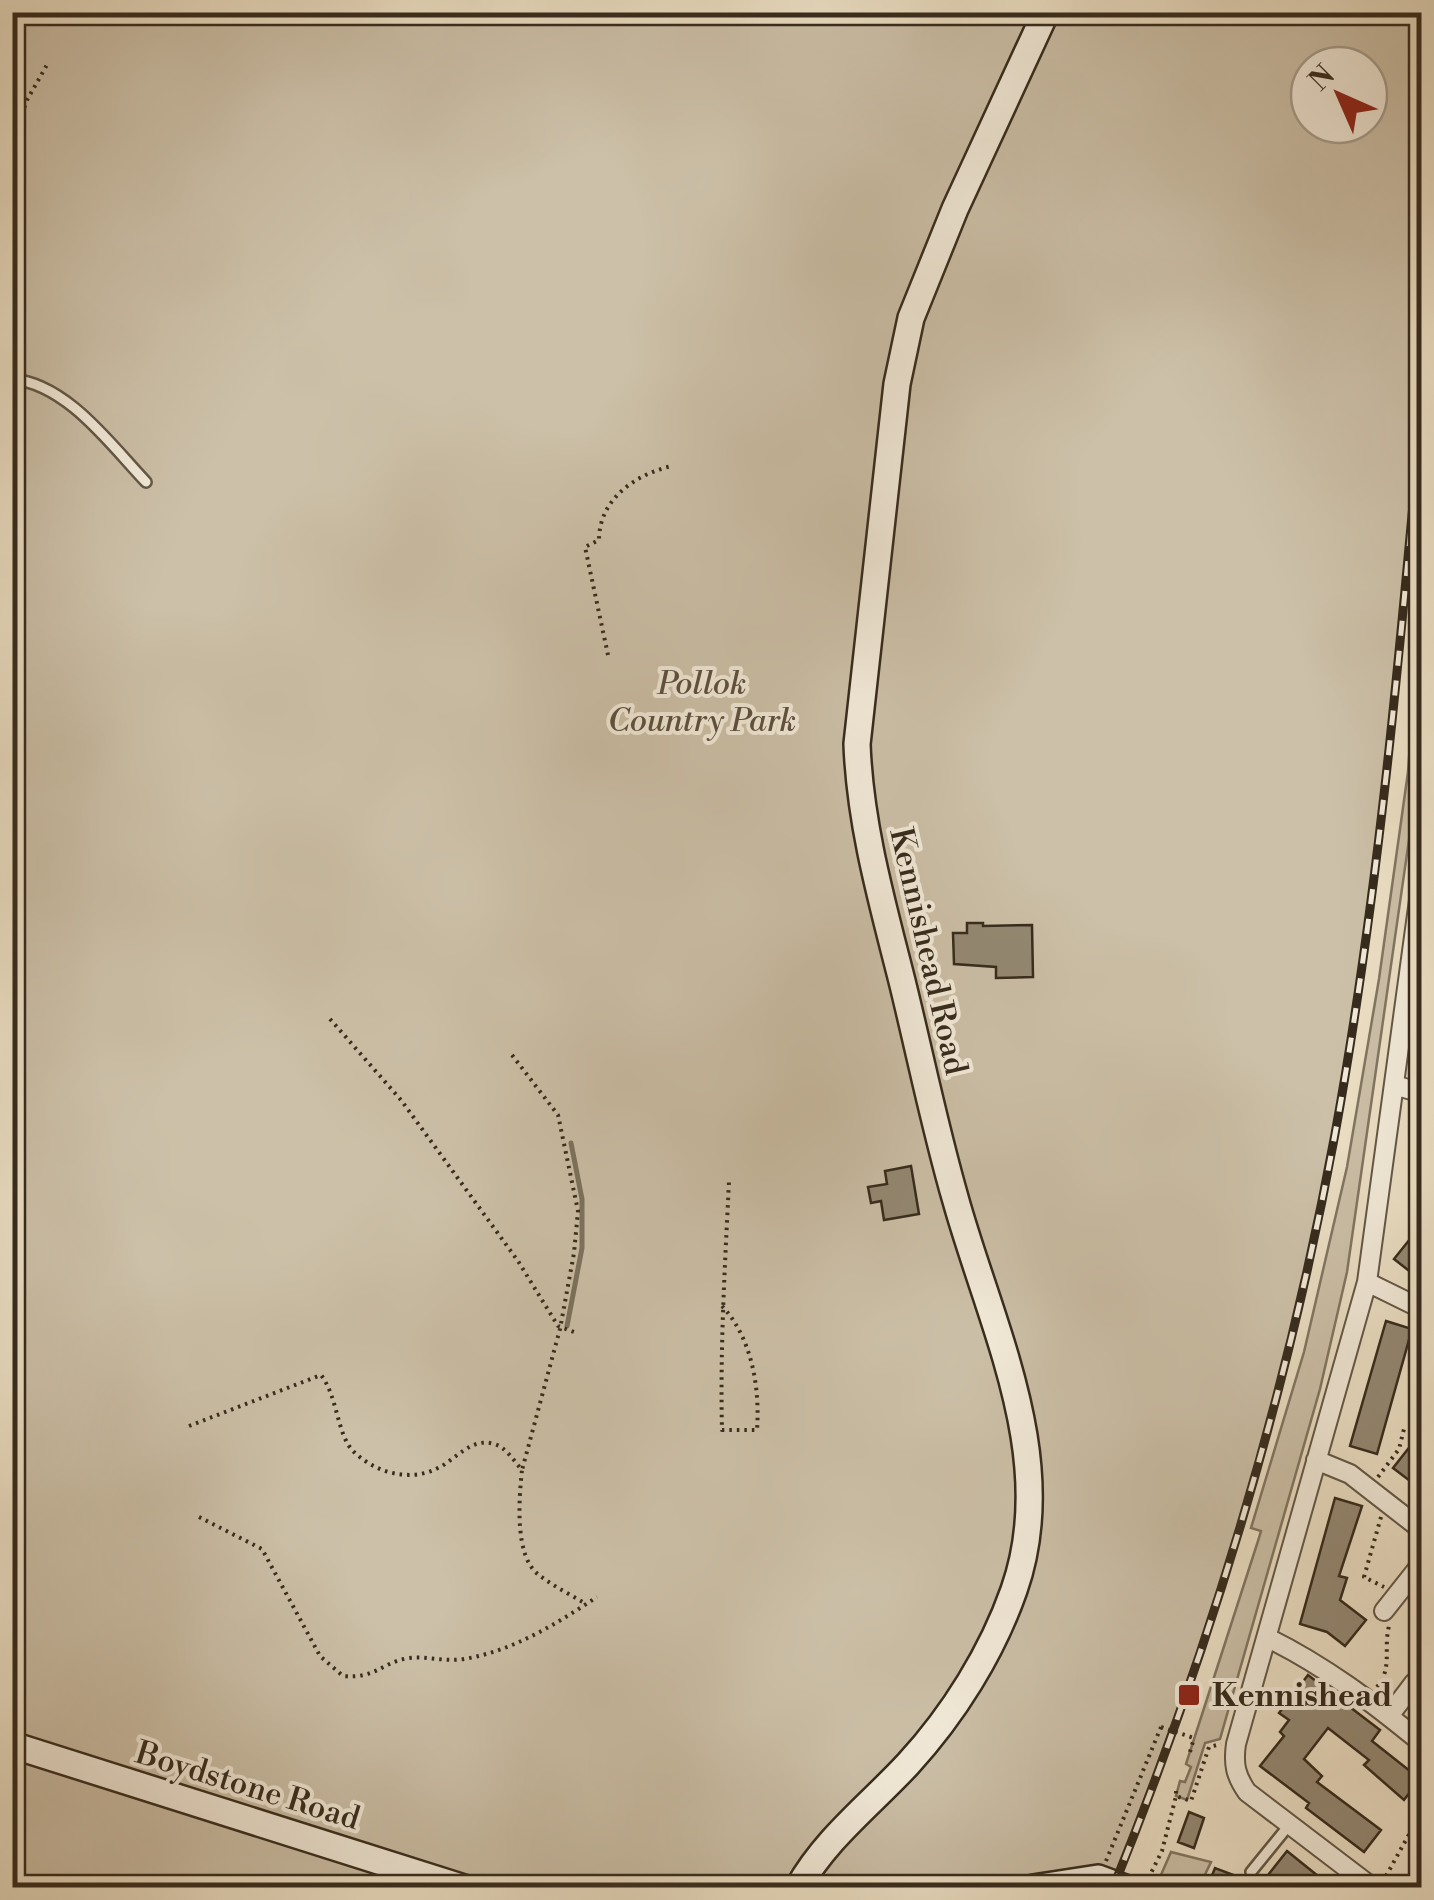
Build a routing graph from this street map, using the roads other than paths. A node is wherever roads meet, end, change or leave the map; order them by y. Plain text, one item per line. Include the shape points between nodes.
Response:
1 (1046, 12) edge
2 (12, 379) edge
3 (146, 482) dead end
4 (1421, 889) edge
5 (1394, 1085) junction
6 (1422, 1093) edge
7 (1367, 1282) junction
8 (1422, 1309) edge
9 (1316, 1460) junction
10 (1422, 1530) edge
11 (1422, 1563) edge
12 (1390, 1603) road end
13 (1268, 1638) junction
14 (1414, 1683) dead end
15 (1390, 1716) junction
16 (1422, 1742) edge
17 (12, 1745) edge
18 (1290, 1824) junction
19 (819, 1856) junction
20 (1251, 1872) dead end
21 (464, 1888) edge
22 (798, 1888) edge
23 (822, 1888) edge
24 (1033, 1888) edge
25 (1125, 1888) edge
26 (1375, 1888) edge

1 - 19 street, Kennishead Road via 911,318 857,744 871,859 956,1202 1027,1450 1030,1516 1015,1589 982,1659 935,1732
2 - 3 lane via 61,395
4 - 5 street
5 - 6 street
5 - 7 street
7 - 8 street
7 - 9 street
9 - 10 street via 1350,1474
9 - 13 street
11 - 12 street
13 - 15 street
13 - 18 street via 1234,1763 1247,1792
14 - 15 street
15 - 16 street
17 - 21 street, Boydstone Road
18 - 20 lane
18 - 26 street
19 - 22 street, Kennishead Road
19 - 23 street
24 - 25 street via 1098,1878

